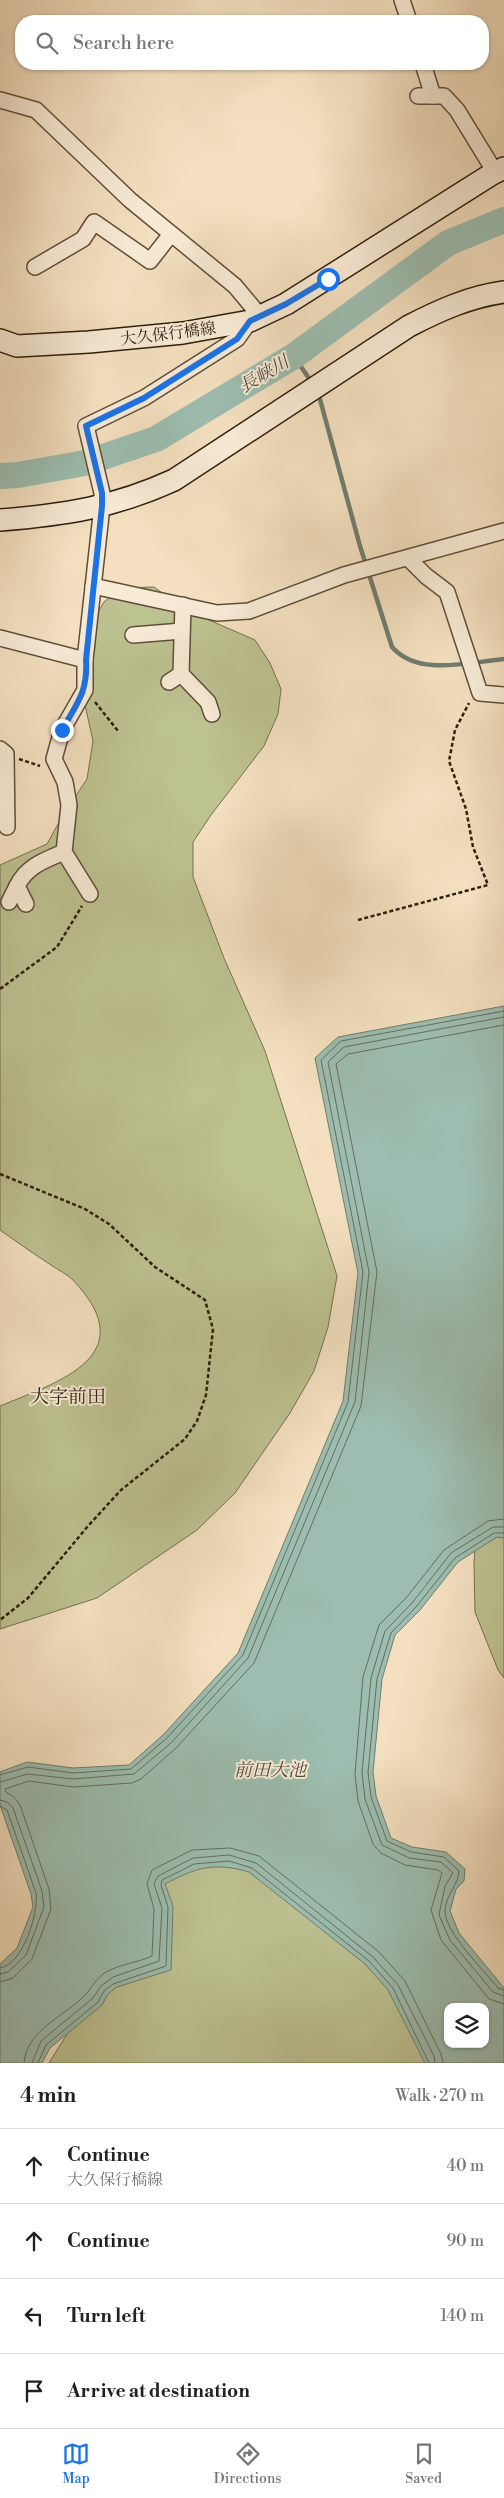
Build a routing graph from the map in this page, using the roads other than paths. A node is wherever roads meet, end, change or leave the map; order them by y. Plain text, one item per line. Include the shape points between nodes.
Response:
1 (402, 0) edge
2 (407, 15) edge
3 (425, 70) edge
4 (418, 96) dead end
5 (433, 96) junction
6 (0, 100) edge
7 (499, 170) edge
8 (171, 234) junction
9 (35, 267) dead end
10 (504, 292) edge
11 (255, 318) junction
12 (0, 340) edge
13 (102, 500) junction
14 (0, 520) edge
15 (504, 531) edge
16 (408, 558) junction
17 (93, 586) junction
18 (183, 606) junction
19 (182, 631) junction
20 (133, 635) dead end
21 (0, 638) edge
22 (86, 660) junction
23 (504, 694) edge
24 (212, 714) dead end
25 (3, 751) edge
26 (7, 827) dead end
27 (64, 852) junction
28 (17, 886) junction
29 (90, 894) road end
30 (9, 902) dead end
31 (26, 904) dead end

1 - 2 street
3 - 5 street
4 - 5 street
5 - 7 street via 444,96 458,110
6 - 8 street via 36,110 130,200
7 - 11 street, 大久保行橋線 via 311,289
8 - 9 street via 150,261 94,222 82,239
8 - 11 street via 235,286
10 - 13 street via 481,295 448,306 408,326 174,480 137,496
11 - 12 street, 大久保行橋線 via 183,333 89,342 17,346
11 - 13 street via 237,339 144,398 86,426
13 - 14 street via 50,516
13 - 17 street
15 - 16 street
16 - 18 street via 344,575 249,611 217,613
16 - 23 street via 447,592 480,693
17 - 18 street
17 - 22 street
18 - 19 street
19 - 20 street
19 - 24 street via 175,678 208,702
21 - 22 street
22 - 27 street via 85,690 62,730 54,760 65,782 69,805
25 - 26 street
27 - 28 street via 35,865 22,876
27 - 29 street
28 - 30 street
28 - 31 street

